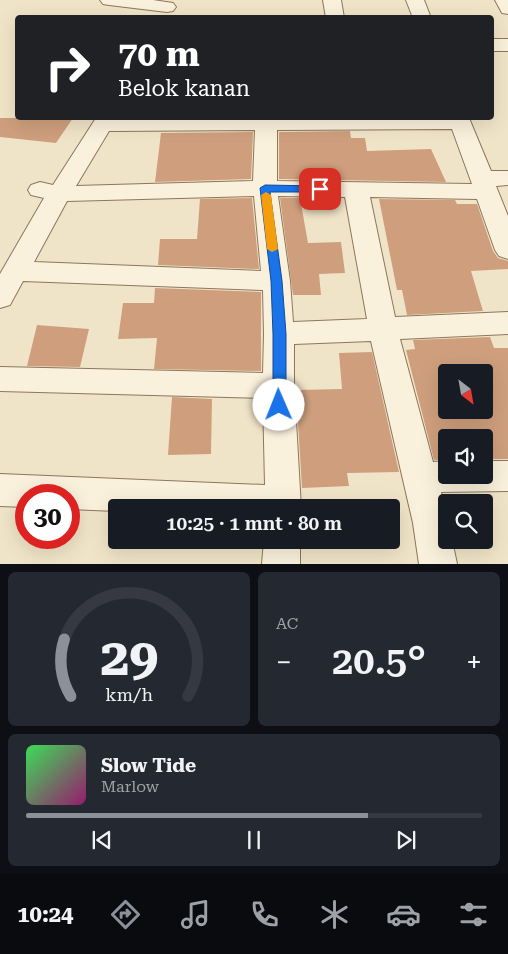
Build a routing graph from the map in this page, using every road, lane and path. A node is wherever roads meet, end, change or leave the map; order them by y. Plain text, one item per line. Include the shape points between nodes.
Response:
1 (109, 0) edge
2 (332, 0) edge
3 (415, 0) edge
4 (161, 8) edge
5 (334, 15) edge
6 (421, 15) edge
7 (508, 45) edge
8 (494, 46) edge
9 (99, 120) edge
10 (323, 120) edge
11 (460, 120) edge
12 (266, 122) junction
13 (508, 178) edge
14 (484, 185) junction
15 (265, 188) junction
16 (356, 190) junction
17 (50, 192) junction
18 (507, 247) edge
19 (8, 265) edge
20 (276, 281) junction
21 (0, 298) edge
22 (508, 323) edge
23 (383, 328) junction
24 (280, 334) junction
25 (0, 379) edge
26 (278, 386) junction
27 (508, 476) edge
28 (420, 477) junction
29 (0, 490) edge
30 (182, 499) edge
31 (283, 499) edge
32 (282, 549) edge
33 (281, 564) edge
34 (438, 564) edge

1 - 4 street
2 - 5 street
3 - 6 street
7 - 8 street
9 - 12 street
9 - 17 street
10 - 12 street
11 - 14 street
12 - 15 street
13 - 14 street
14 - 16 street
14 - 18 street
15 - 16 street
15 - 17 street
15 - 20 street
16 - 23 street
17 - 19 street
19 - 20 street
19 - 21 street
20 - 24 street
22 - 23 street
23 - 24 street
23 - 28 street
24 - 26 street
25 - 26 street
26 - 31 street
27 - 28 street
28 - 34 street
29 - 30 street
32 - 33 street

